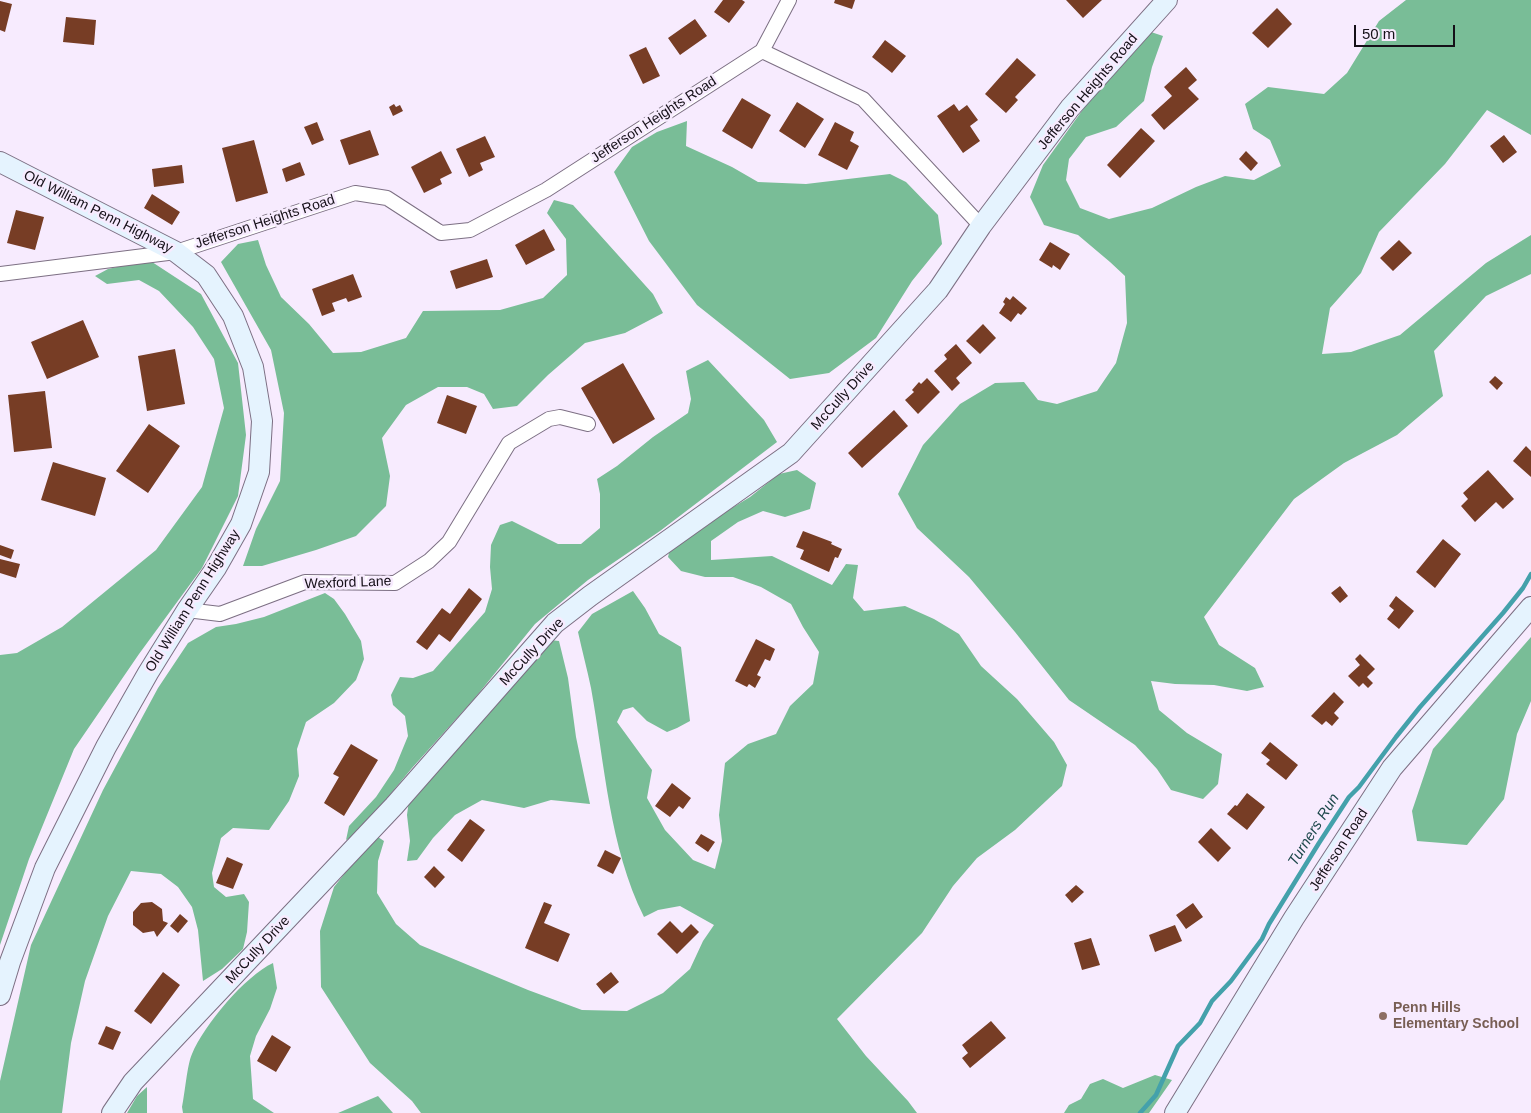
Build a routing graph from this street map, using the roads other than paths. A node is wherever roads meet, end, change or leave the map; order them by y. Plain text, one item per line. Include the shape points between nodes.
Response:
1 (789, 0) edge
2 (1167, 0) edge
3 (762, 51) junction
4 (0, 162) edge
5 (981, 226) junction
6 (176, 252) junction
7 (0, 274) edge
8 (588, 424) dead end
9 (1531, 607) edge
10 (187, 610) junction
11 (0, 995) edge
12 (112, 1113) edge
13 (1175, 1113) edge

1 - 3 street
2 - 5 street, Jefferson Heights Road via 1070,108
3 - 5 street via 863,99
3 - 6 street, Jefferson Heights Road via 546,190 470,230 441,233 387,198 355,193
4 - 6 street, Old William Penn Highway
5 - 12 street, McCully Drive via 938,290 791,453 555,623 394,806 133,1082
6 - 7 street, Jefferson Heights Road
6 - 10 street, Old William Penn Highway via 206,275 233,316 253,366 262,421 258,472 241,524
8 - 10 street, Wexford Lane via 560,417 549,419 509,443 449,542 429,561 395,583 305,582 220,614
9 - 13 street, Jefferson Road via 1392,768 1294,918
10 - 11 street, Old William Penn Highway via 106,747 45,868

